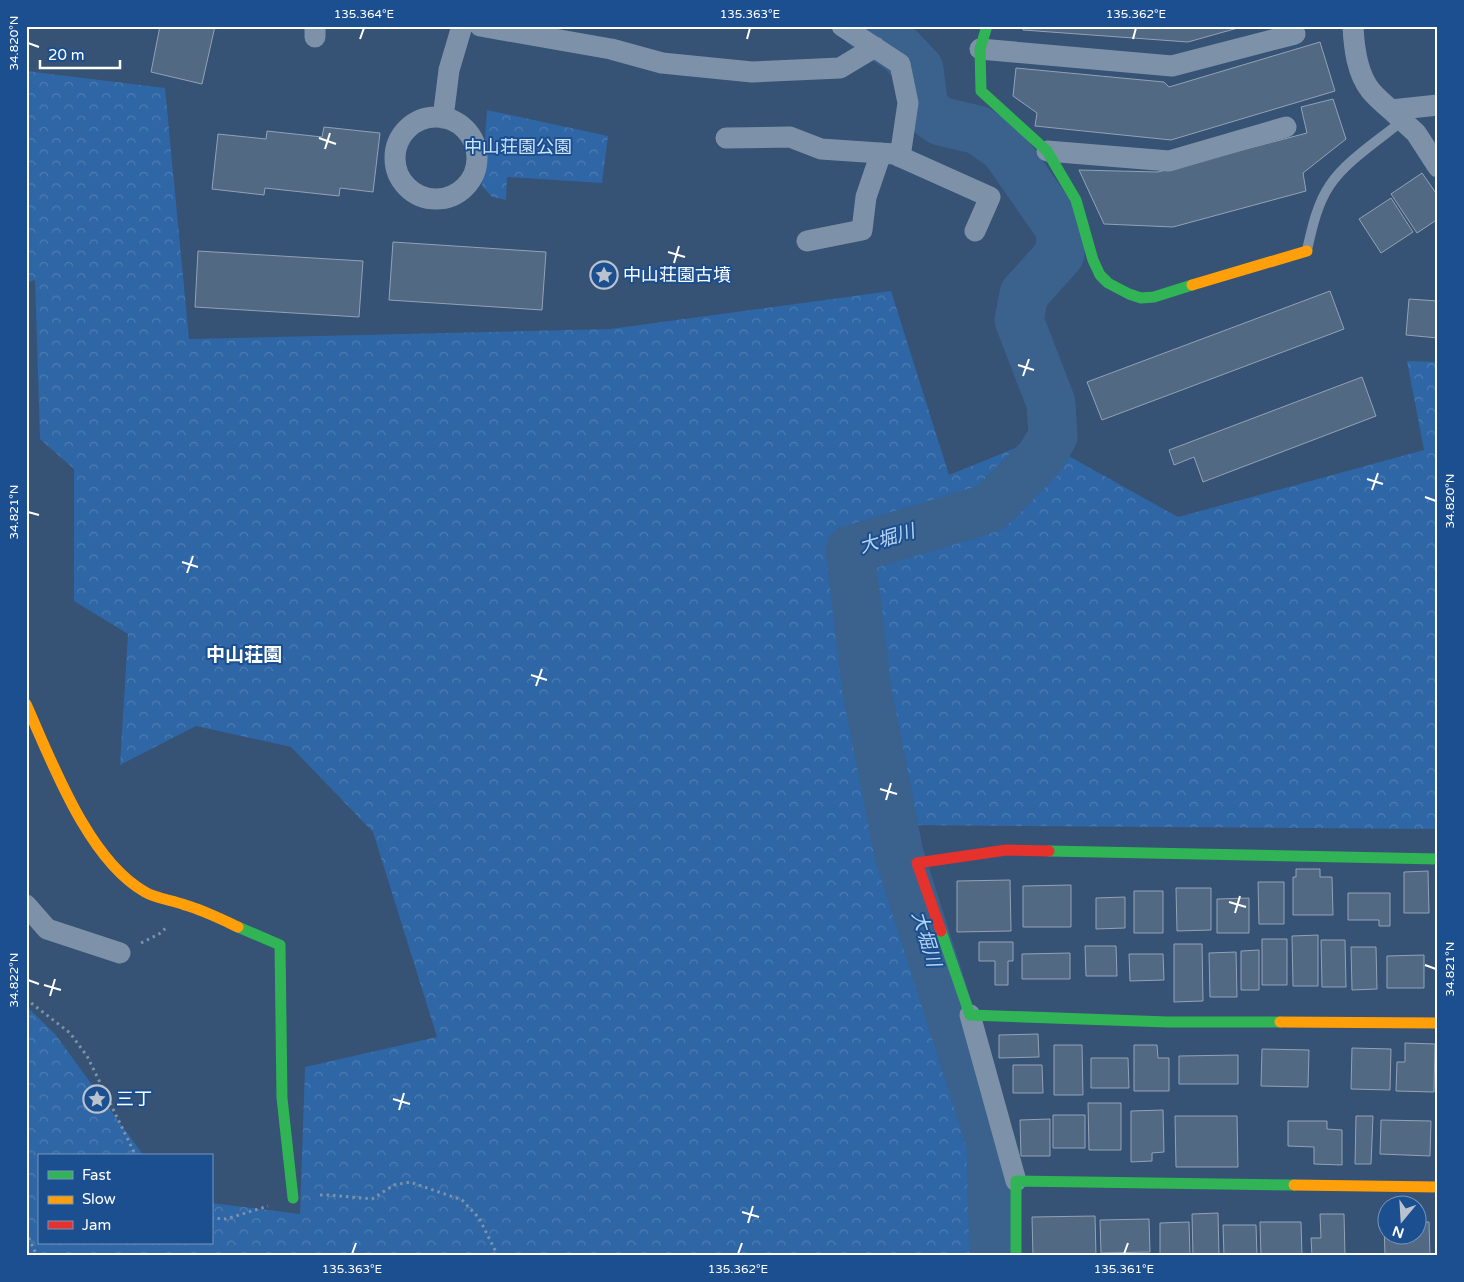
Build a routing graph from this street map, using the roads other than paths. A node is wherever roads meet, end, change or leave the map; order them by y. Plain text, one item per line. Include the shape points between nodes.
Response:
1 (462, 26) edge
2 (480, 26) edge
3 (842, 26) edge
4 (987, 26) edge
5 (1353, 26) edge
6 (1295, 34) dead end
7 (874, 47) junction
8 (980, 49) junction
9 (1438, 105) edge
10 (1396, 116) junction
11 (443, 118) dead end
12 (1286, 127) dead end
13 (726, 138) dead end
14 (1046, 151) junction
15 (890, 155) junction
16 (1438, 167) edge
17 (975, 231) dead end
18 (807, 241) dead end
19 (1307, 251) joint
20 (26, 704) edge
21 (1438, 859) edge
22 (26, 905) edge
23 (120, 953) road end
24 (970, 1015) junction
25 (1438, 1023) edge
26 (1016, 1180) junction
27 (1438, 1188) edge
28 (293, 1198) road end
29 (1016, 1256) edge

1 - 11 street via 450,70
2 - 7 street via 611,49 662,63 752,72 840,68
3 - 7 street
4 - 8 street
5 - 10 street via 1360,70 1370,90
6 - 8 street via 1172,66
7 - 15 street via 900,64 908,103
8 - 14 street via 981,91
9 - 10 street
10 - 16 street via 1416,133
10 - 19 lane via 1330,185 1313,221
12 - 14 street via 1169,161
13 - 15 street via 790,137 821,149
14 - 19 street via 1076,200 1100,275 1129,294 1141,298 1154,297
15 - 17 street via 990,197
15 - 18 street via 866,197 862,230
20 - 28 street via 60,779 91,836 118,873 144,892 191,906 280,946 282,1098
21 - 24 street via 1006,850 917,863
22 - 23 street via 47,929
24 - 25 street via 1168,1022
24 - 26 street
26 - 27 street
26 - 29 street

